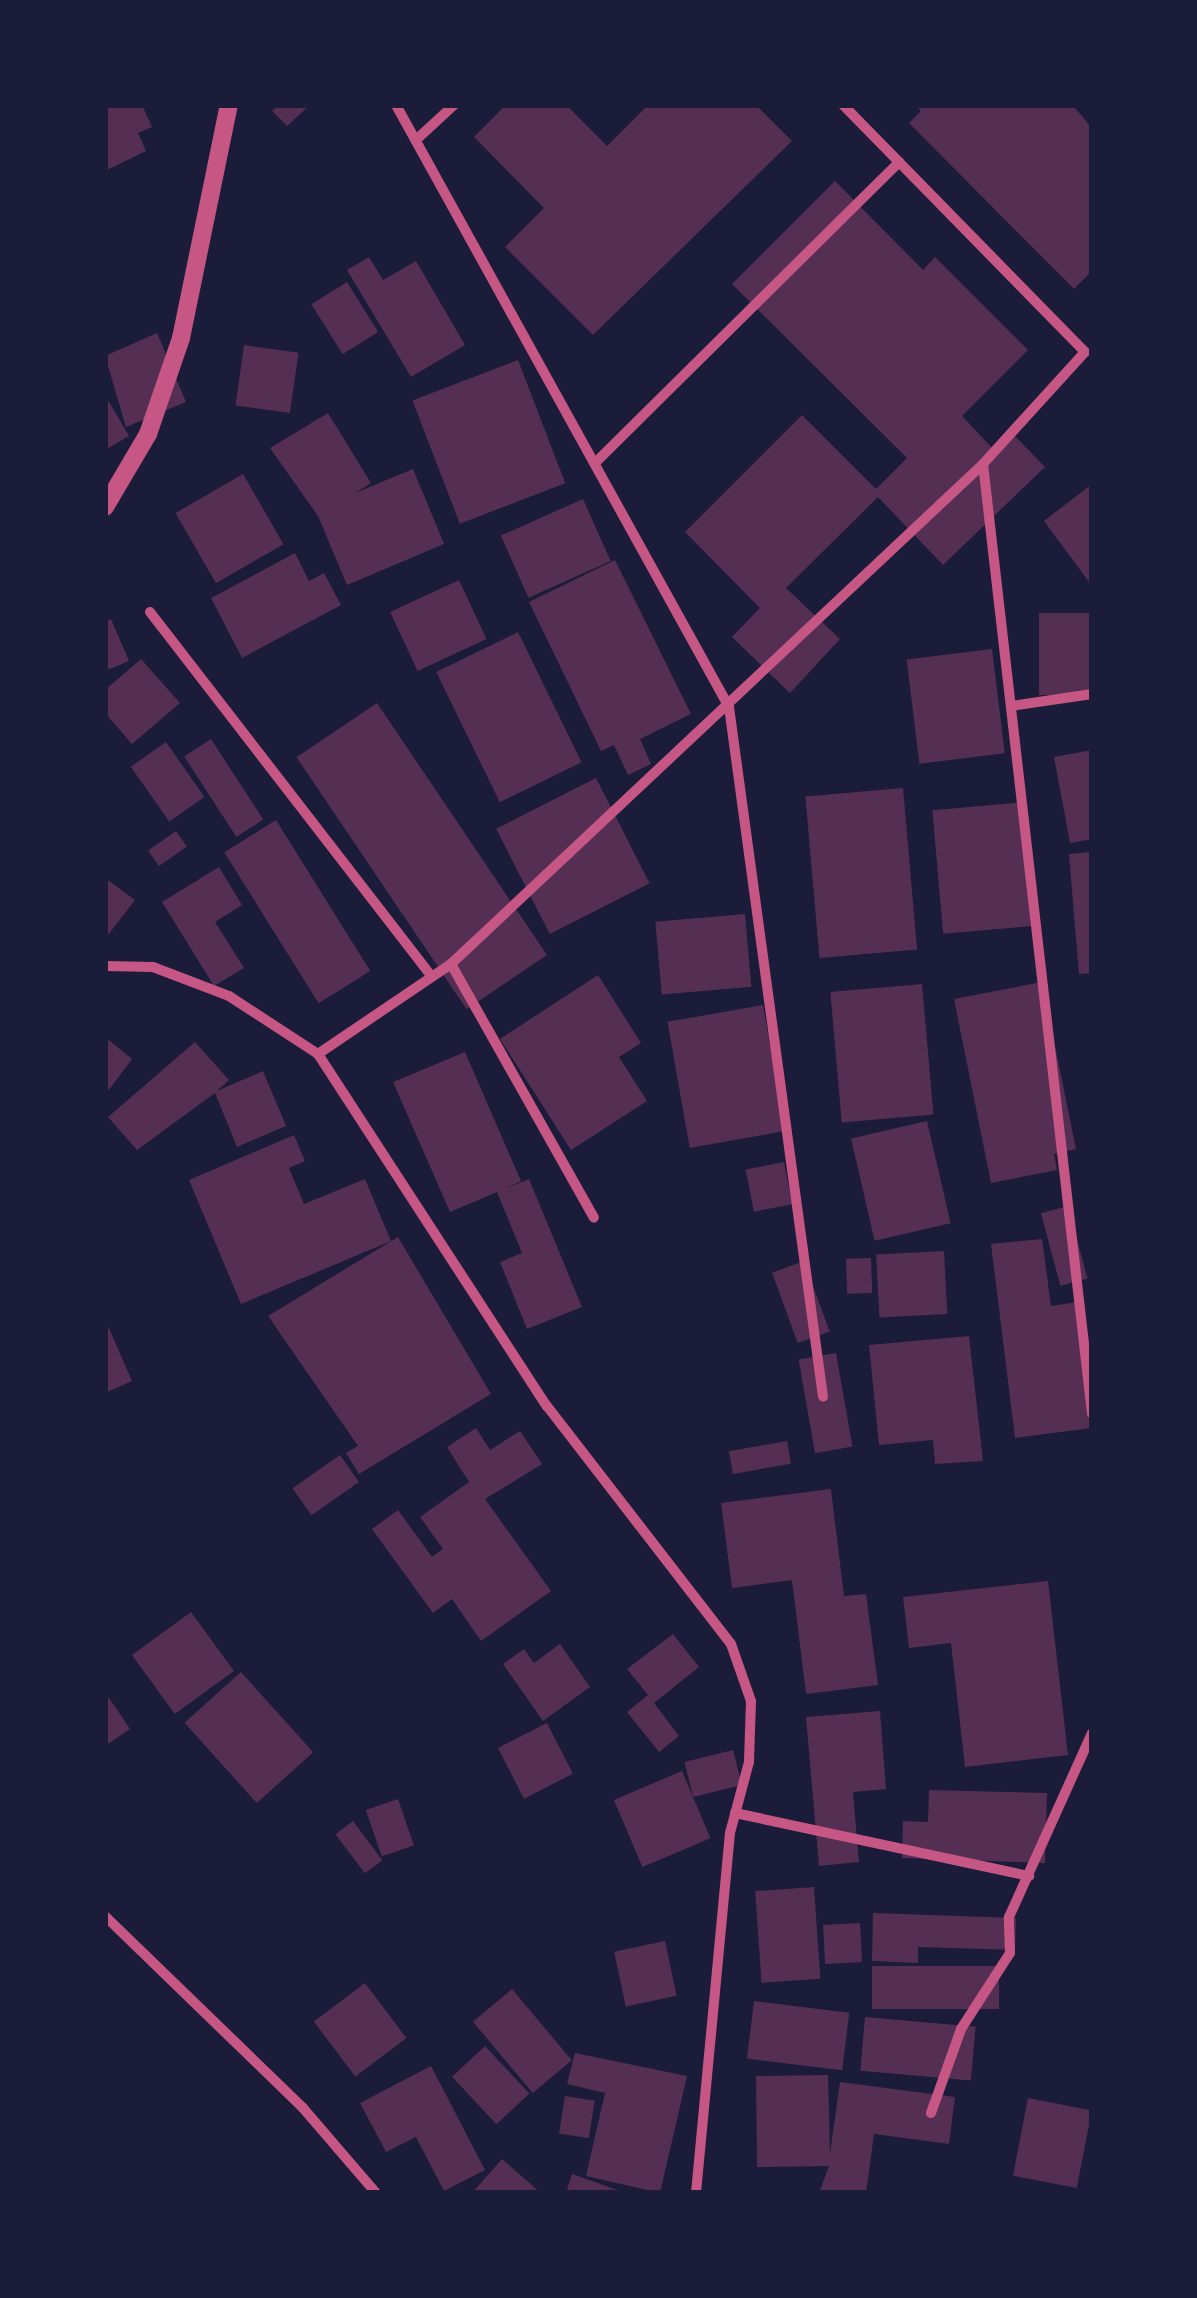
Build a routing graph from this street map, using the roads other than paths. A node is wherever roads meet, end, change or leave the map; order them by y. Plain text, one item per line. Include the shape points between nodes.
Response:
1 (229, 105) edge
2 (396, 105) edge
3 (454, 105) edge
4 (842, 105) edge
5 (417, 138) junction
6 (899, 162) junction
7 (595, 463) junction
8 (983, 464) junction
9 (105, 506) edge
10 (150, 612) dead end
11 (1092, 694) edge
12 (1010, 706) junction
13 (729, 707) junction
14 (451, 964) junction
15 (105, 966) edge
16 (432, 977) junction
17 (318, 1054) junction
18 (594, 1218) dead end
19 (1092, 1264) edge
20 (1076, 1265) junction
21 (823, 1398) dead end
22 (1092, 1414) edge
23 (1092, 1733) edge
24 (735, 1814) junction
25 (1029, 1876) junction
26 (105, 1916) edge
27 (931, 2114) dead end
28 (376, 2193) edge
29 (696, 2193) edge

1 - 9 street via 182,338 148,434
2 - 5 street
3 - 5 street
4 - 6 street
5 - 7 street
6 - 7 street
6 - 8 street via 1085,352
7 - 13 street
8 - 12 street
8 - 13 street via 786,642
10 - 16 street
11 - 12 street
12 - 20 street
13 - 14 street
13 - 21 street
14 - 16 street
14 - 18 street
15 - 17 street via 153,967 228,996
16 - 17 street
17 - 24 street via 547,1406 731,1644 751,1701
19 - 20 street
20 - 22 street
23 - 25 street
24 - 25 street
24 - 29 street
25 - 27 street via 1009,1916 1010,1953 960,2030
26 - 28 street via 303,2108

